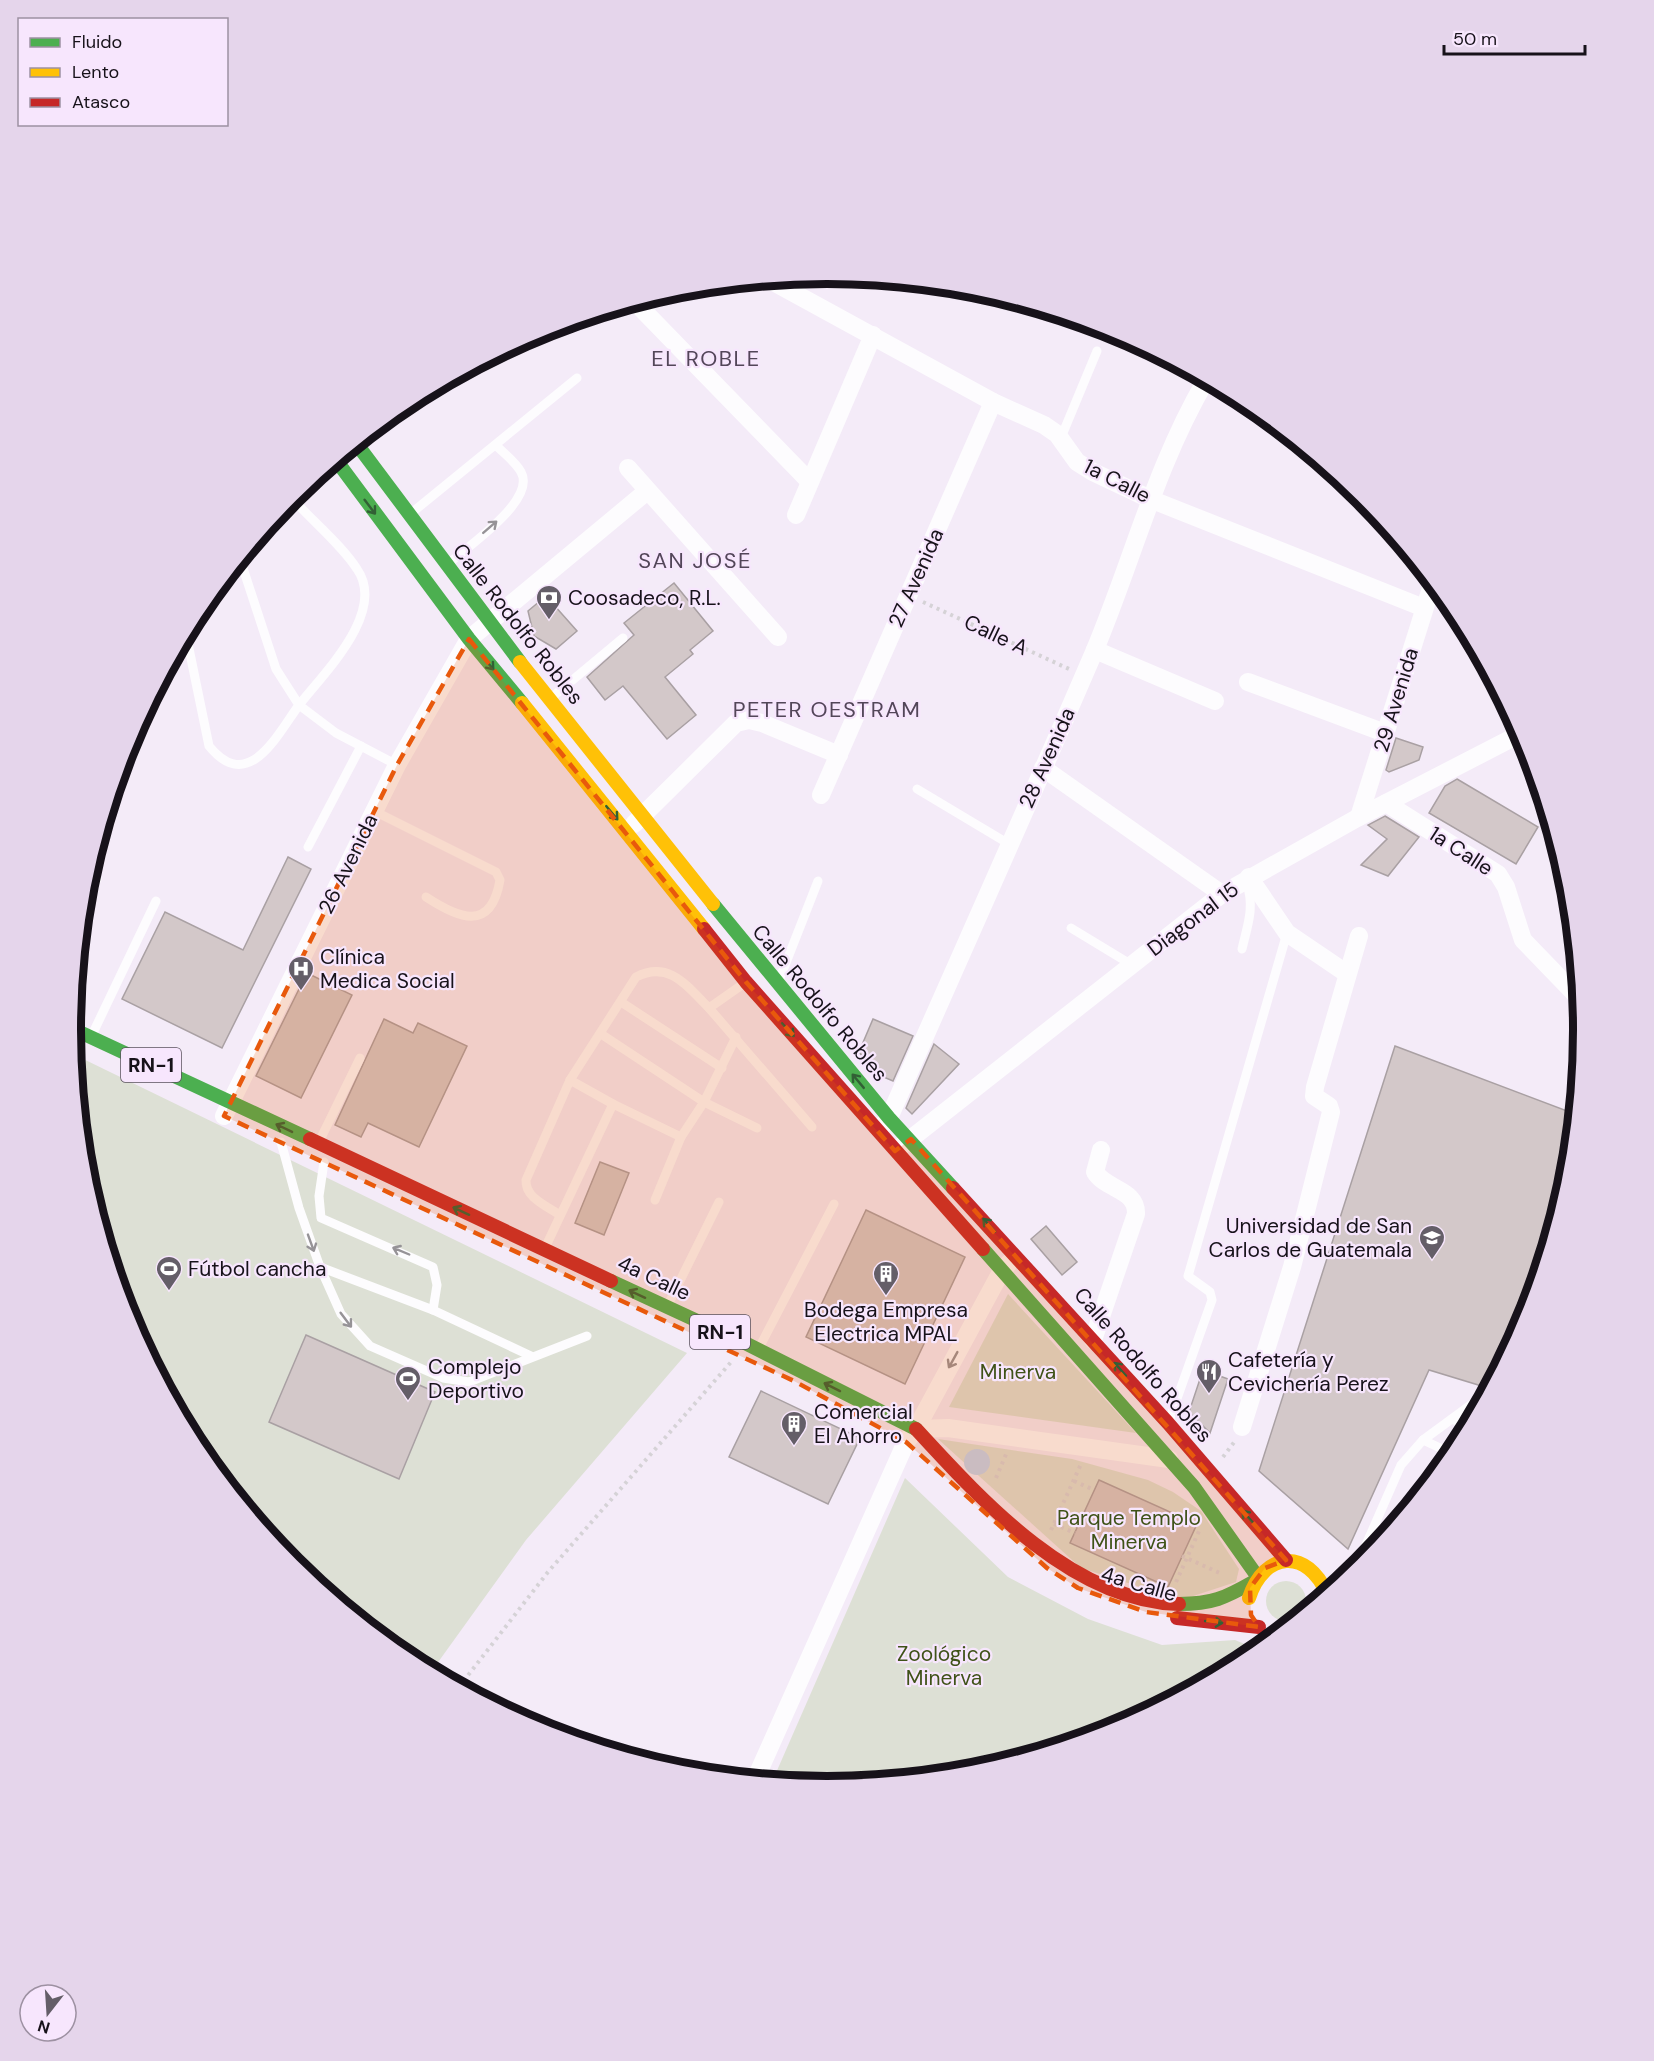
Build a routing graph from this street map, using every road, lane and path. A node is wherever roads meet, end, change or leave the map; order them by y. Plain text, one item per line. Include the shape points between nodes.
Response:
1 (781, 286) edge
2 (641, 308) edge
3 (873, 334) junction
4 (1097, 351) dead end
5 (577, 378) dead end
6 (1203, 386) edge
7 (993, 402) junction
8 (1060, 440) junction
9 (496, 445) junction
10 (360, 450) edge
11 (340, 466) edge
12 (628, 468) dead end
13 (809, 481) junction
14 (646, 492) junction
15 (1150, 499) junction
16 (298, 504) edge
17 (409, 515) junction
18 (796, 515) dead end
19 (446, 566) junction
20 (243, 567) edge
21 (1430, 592) edge
22 (909, 595) junction
23 (1425, 608) junction
24 (488, 622) junction
25 (778, 637) dead end
26 (623, 638) dead end
27 (469, 639) junction
28 (188, 645) edge
29 (1095, 650) junction
30 (1084, 676) junction
31 (1248, 682) dead end
32 (549, 700) junction
33 (1215, 701) dead end
34 (299, 705) junction
35 (1385, 733) junction
36 (1513, 738) edge
37 (361, 746) junction
38 (839, 755) junction
39 (397, 765) junction
40 (1043, 768) junction
41 (917, 789) dead end
42 (821, 795) dead end
43 (1386, 803) junction
44 (374, 811) junction
45 (642, 817) junction
46 (1359, 818) junction
47 (627, 831) junction
48 (1009, 844) junction
49 (308, 847) dead end
50 (1247, 879) junction
51 (818, 882) dead end
52 (1222, 894) junction
53 (426, 897) dead end
54 (156, 901) dead end
55 (1071, 928) dead end
56 (1287, 933) junction
57 (1359, 936) dead end
58 (1242, 949) dead end
59 (1132, 965) junction
60 (1346, 973) junction
61 (746, 981) junction
62 (777, 985) junction
63 (1571, 990) edge
64 (760, 999) junction
65 (621, 1002) junction
66 (709, 1008) junction
67 (81, 1033) edge
68 (601, 1034) junction
69 (91, 1037) junction
70 (736, 1037) junction
71 (360, 1058) dead end
72 (722, 1068) junction
73 (570, 1080) junction
74 (704, 1102) junction
75 (613, 1104) junction
76 (226, 1112) junction
77 (883, 1125) junction
78 (812, 1127) dead end
79 (757, 1128) dead end
80 (681, 1137) junction
81 (276, 1139) joint
82 (911, 1140) junction
83 (1101, 1150) dead end
84 (896, 1151) junction
85 (318, 1157) junction
86 (377, 1186) dead end
87 (655, 1200) dead end
88 (719, 1202) dead end
89 (834, 1204) dead end
90 (560, 1215) junction
91 (302, 1218) junction
92 (321, 1218) junction
93 (544, 1250) junction
94 (1017, 1255) junction
95 (320, 1268) junction
96 (1001, 1272) junction
97 (667, 1308) junction
98 (433, 1310) junction
99 (587, 1336) dead end
100 (1093, 1340) junction
101 (758, 1350) junction
102 (739, 1354) junction
103 (531, 1356) junction
104 (1474, 1403) edge
105 (1452, 1419) junction
106 (1168, 1423) junction
107 (1461, 1423) edge
108 (875, 1425) dead end
109 (1242, 1427) joint
110 (906, 1436) junction
111 (1423, 1440) junction
112 (1444, 1450) edge
113 (1004, 1459) dead end
114 (1169, 1459) junction
115 (1081, 1464) dead end
116 (1209, 1473) junction
117 (995, 1480) dead end
118 (1074, 1480) junction
119 (1094, 1490) dead end
120 (1203, 1520) dead end
121 (1054, 1524) junction
122 (1074, 1533) dead end
123 (1050, 1534) dead end
124 (1365, 1547) edge
125 (1184, 1556) junction
126 (1286, 1560) junction
127 (1228, 1576) dead end
128 (1255, 1579) junction
129 (1174, 1584) dead end
130 (1324, 1587) edge
131 (463, 1682) edge
132 (758, 1773) edge

1 - 3 street, 1a Calle
2 - 13 street
3 - 7 street, 1a Calle
3 - 13 street
4 - 8 lane
5 - 9 lane
6 - 15 street, 28 Avenida
7 - 8 street, 1a Calle via 1044,425
7 - 22 street, 27 Avenida
8 - 15 street, 1a Calle via 1077,462
9 - 17 lane
19 -> 9 lane via 516,505 523,490 521,471
10 - 17 main road, Calle Rodolfo Robles
11 -> 27 main road, Calle Rodolfo Robles
12 - 14 street
13 - 18 street
14 - 24 street, 26 Avenida
14 - 25 street
15 - 23 street, 1a Calle
15 - 29 street, 28 Avenida
16 - 34 lane via 358,570 366,595 362,620
17 - 19 main road, Calle Rodolfo Robles
19 - 24 main road, Calle Rodolfo Robles
20 - 34 lane via 276,669
21 - 23 street, 29 Avenida
22 - 30 path, Calle A
22 - 38 street, 27 Avenida
23 - 35 street, 29 Avenida
24 - 27 street, 26 Avenida
24 - 32 main road, Calle Rodolfo Robles
26 - 32 lane
27 - 39 street, 26 Avenida
27 -> 47 main road, Calle Rodolfo Robles
28 - 34 lane via 209,746 232,766 246,765 265,751
29 - 30 street, 28 Avenida
29 - 33 street
30 - 40 street, 28 Avenida
31 - 35 street
32 - 45 main road, Calle Rodolfo Robles
34 - 37 lane
35 - 46 street, 29 Avenida
36 - 43 street, Diagonal 15
37 - 39 lane
37 - 49 lane
38 - 42 street, 27 Avenida
38 - 45 street via 762,723 736,723
39 - 44 street, 26 Avenida
40 - 48 street, 28 Avenida
40 - 52 street
41 - 48 lane
43 - 46 street, Diagonal 15
43 - 63 street, 1a Calle via 1498,874 1523,940
44 - 53 lane via 496,872 500,880 489,905 481,914 469,917 451,914
44 - 76 street, 26 Avenida
45 - 47 street
45 - 62 main road, Calle Rodolfo Robles
46 - 50 street, Diagonal 15
47 - 61 main road, Calle Rodolfo Robles
48 - 77 street, 28 Avenida
50 - 52 street, Diagonal 15
50 - 56 street
50 - 58 lane via 1251,910
51 - 62 lane
52 - 59 street, Diagonal 15
54 - 69 lane
55 - 59 lane
56 - 60 street
56 - 106 lane via 1189,1270 1190,1280 1210,1292 1212,1300
57 - 60 street
59 - 82 street, Diagonal 15
60 - 109 street via 1314,1096 1329,1106 1331,1113 1292,1267
61 - 64 main road, Calle Rodolfo Robles
61 - 66 lane
62 - 64 lane
77 -> 62 main road, Calle Rodolfo Robles
64 -> 77 main road, Calle Rodolfo Robles
65 - 66 lane via 636,977 660,971 675,976
65 - 68 lane
65 - 72 lane
66 - 70 lane
67 - 69 main road, 4a Calle / RN-1
68 - 73 lane
68 - 74 lane
69 - 76 main road, 4a Calle / RN-1
70 - 72 lane
70 - 78 lane
71 - 85 lane
72 - 74 lane
73 - 75 lane
73 - 90 lane via 526,1180 531,1196
74 - 79 lane
74 - 80 lane
75 - 80 lane
75 - 90 lane
85 -> 76 main road, 4a Calle / RN-1
77 - 82 main road, Calle Rodolfo Robles
77 - 84 main road, Calle Rodolfo Robles
80 - 87 lane
81 - 85 main road, 4a Calle / RN-1
81 - 91 lane
82 - 84 street, Diagonal 15
94 -> 82 main road, Calle Rodolfo Robles
83 - 100 street via 1095,1172 1132,1197 1137,1207
84 - 96 main road, Calle Rodolfo Robles
85 - 92 lane
93 -> 85 main road, 4a Calle / RN-1
86 - 102 main road, 4a Calle / RN-1
88 - 97 lane
89 - 101 lane
90 - 93 lane
91 - 92 lane
91 -> 95 lane
98 -> 92 lane via 437,1285 433,1267
97 -> 93 main road, 4a Calle / RN-1
94 - 96 street
94 - 100 main road, Calle Rodolfo Robles
95 - 98 lane
95 -> 103 lane via 340,1314 370,1346 443,1378 469,1382
96 -> 110 street
96 - 114 main road, Calle Rodolfo Robles
97 - 101 main road, 4a Calle / RN-1
98 - 103 lane
99 - 103 lane
106 -> 100 main road, Calle Rodolfo Robles
110 -> 101 main road, 4a Calle / RN-1
102 - 108 main road, 4a Calle / RN-1
102 - 131 path via 548,1572
104 - 105 lane
105 - 107 lane
105 - 111 lane
106 - 116 main road, Calle Rodolfo Robles
109 - 116 path
110 - 114 street via 948,1428
110 - 128 main road, 4a Calle / RN-1 via 959,1476 1041,1550 1102,1585 1147,1601 1206,1604 1226,1598
110 -> 128 main road, 4a Calle / RN-1 via 1047,1568 1078,1588 1112,1602 1146,1612 1264,1631 1251,1615 1248,1602
110 - 132 street
111 - 112 lane
111 - 124 lane via 1401,1465
113 - 117 path
114 - 128 main road, Calle Rodolfo Robles via 1194,1487
115 - 118 path
126 -> 116 main road, Calle Rodolfo Robles
118 - 119 path
118 - 121 path
120 - 125 path
121 - 122 path
121 - 123 path
125 - 127 path
125 - 129 path
126 - 128 main road, RN-1 via 1265,1568
126 - 130 main road via 1317,1572

